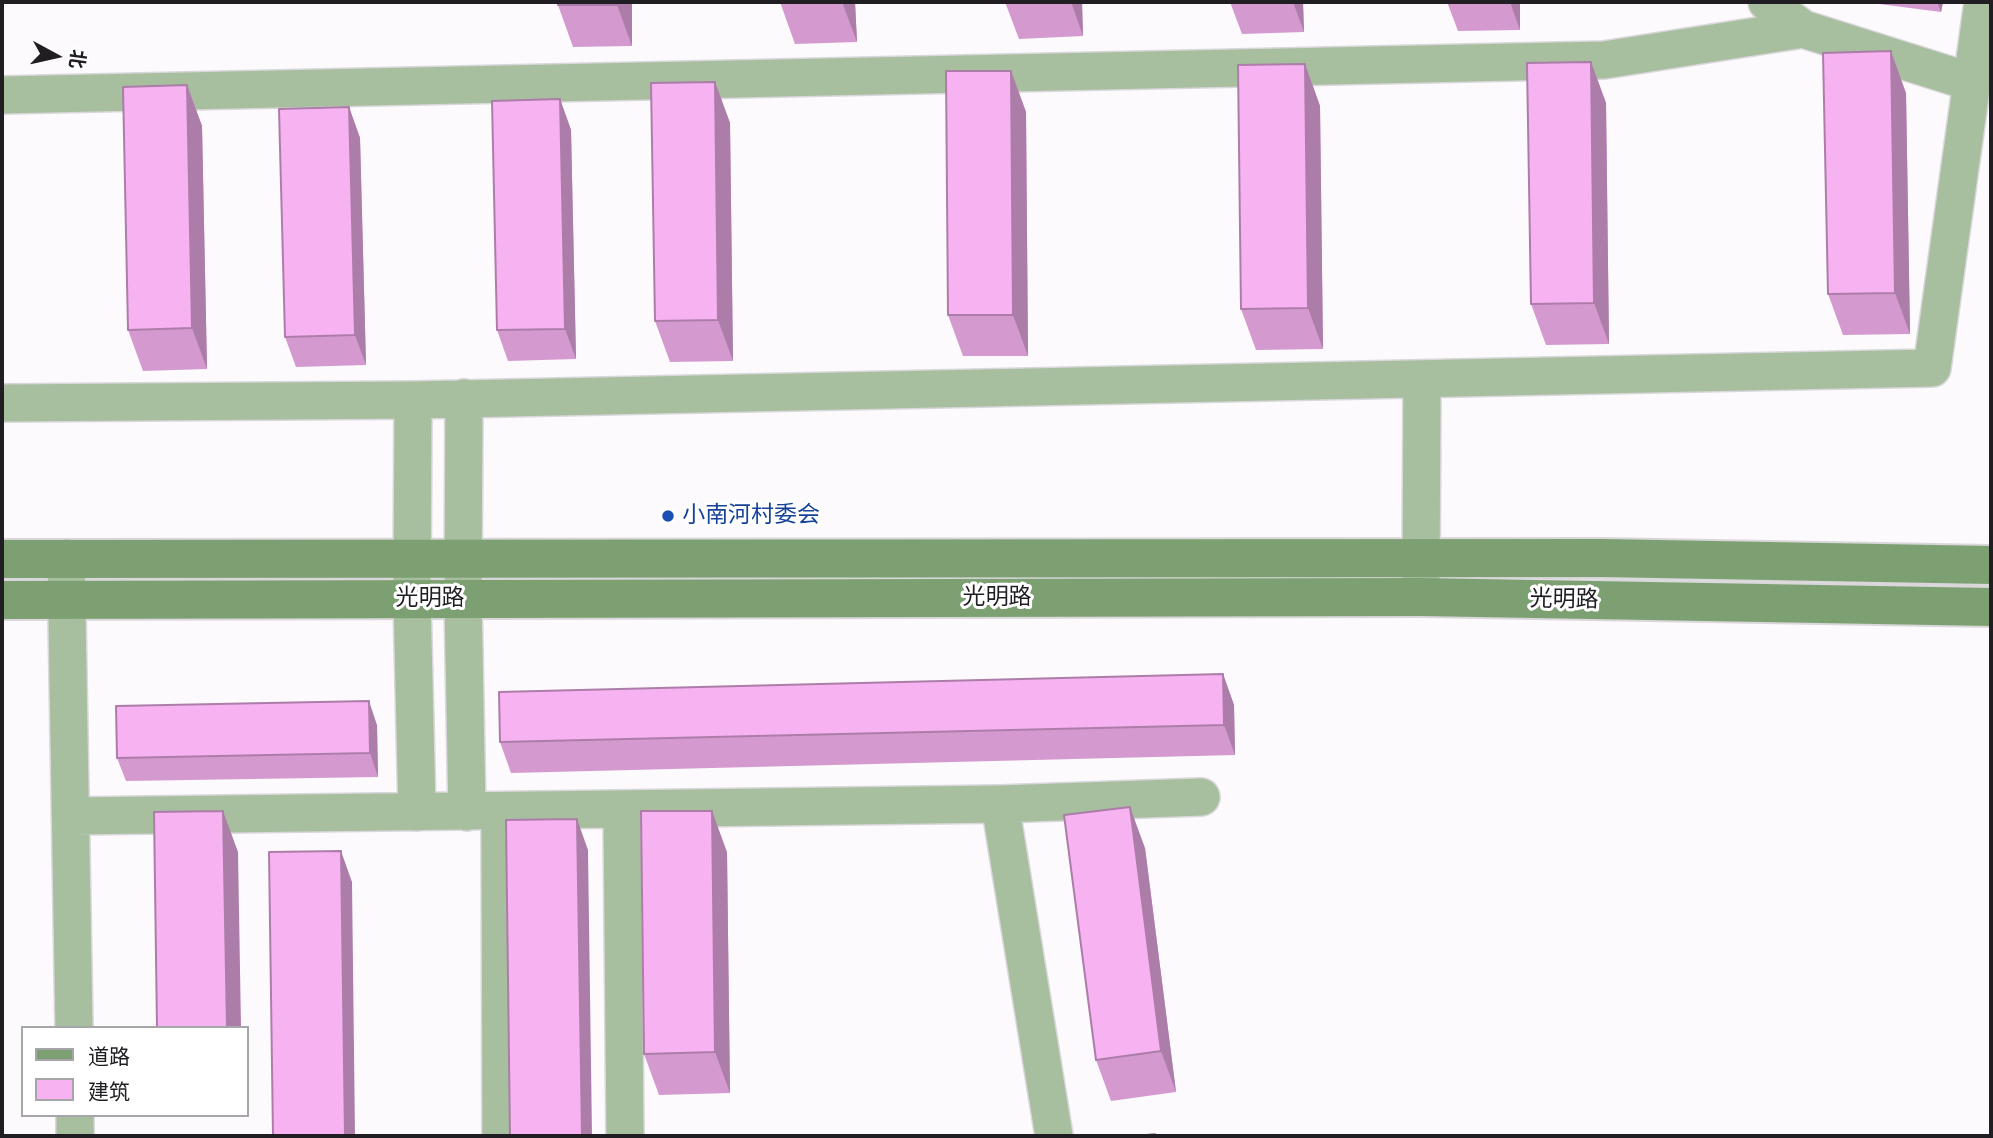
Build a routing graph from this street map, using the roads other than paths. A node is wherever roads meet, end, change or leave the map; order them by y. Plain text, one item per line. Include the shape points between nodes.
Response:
1 (1767, 2) edge
2 (1983, 2) edge
3 (1803, 29) junction
4 (1971, 82) junction
5 (2, 95) edge
6 (1422, 379) junction
7 (464, 398) junction
8 (413, 400) junction
9 (2, 403) edge
10 (66, 558) junction
11 (412, 558) junction
12 (464, 558) junction
13 (1421, 558) junction
14 (2, 559) edge
15 (1991, 565) edge
16 (1421, 597) junction
17 (412, 599) junction
18 (463, 599) junction
19 (2, 600) edge
20 (66, 600) junction
21 (1991, 607) edge
22 (1201, 797) dead end
23 (1000, 804) junction
24 (622, 810) junction
25 (484, 812) junction
26 (418, 813) junction
27 (71, 817) junction
28 (74, 1026) edge
29 (75, 1117) edge
30 (75, 1136) edge
31 (501, 1136) edge
32 (625, 1136) edge
33 (1054, 1136) edge

1 - 3 street
2 - 4 street
3 - 4 street
3 - 5 street via 1604,60
4 - 6 street via 1932,368
6 - 7 street
6 - 13 street
7 - 8 street
7 - 12 street
8 - 9 street
8 - 11 street
10 - 11 street, 光明路
10 - 14 street, 光明路
10 - 20 street
11 - 12 street, 光明路
11 - 17 street
12 - 13 street, 光明路
12 - 18 street
13 - 15 street, 光明路
13 - 16 street
16 - 18 street, 光明路
16 - 21 street, 光明路
17 - 18 street, 光明路
17 - 20 street, 光明路
17 - 26 street
18 - 25 street
19 - 20 street, 光明路
20 - 27 street
22 - 23 street
23 - 24 street
23 - 33 street
24 - 25 street
24 - 32 street
25 - 26 street
25 - 31 street
26 - 27 street
27 - 28 street
29 - 30 street

